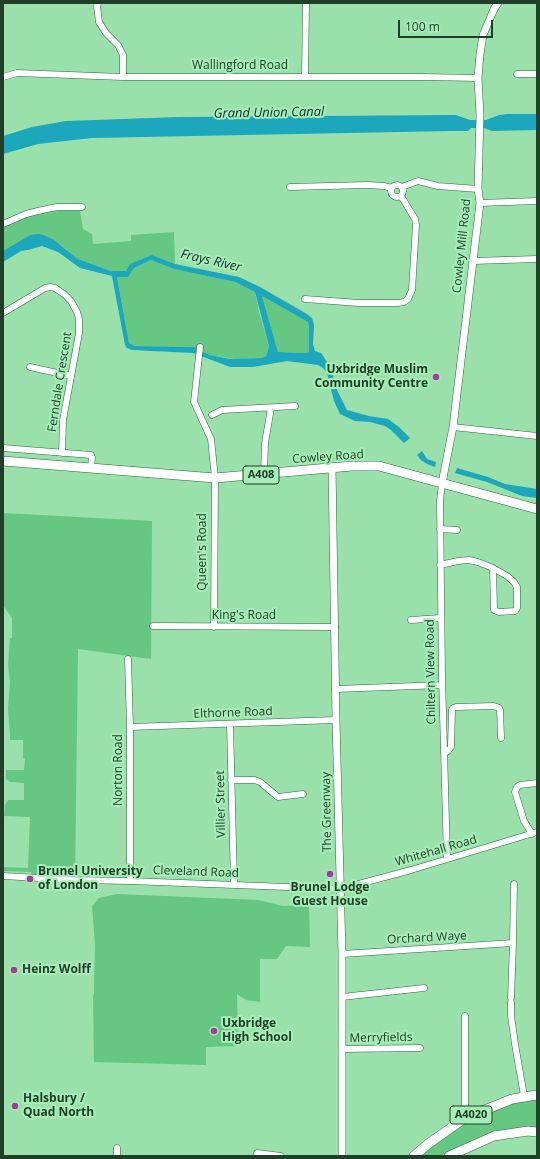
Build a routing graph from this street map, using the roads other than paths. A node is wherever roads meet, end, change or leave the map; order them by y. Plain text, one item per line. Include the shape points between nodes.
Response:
1 (98, 3) edge
2 (306, 3) edge
3 (498, 3) edge
4 (517, 74) dead end
5 (537, 74) edge
6 (3, 76) edge
7 (305, 76) junction
8 (123, 77) junction
9 (478, 78) junction
10 (290, 187) dead end
11 (402, 187) junction
12 (392, 188) junction
13 (478, 189) junction
14 (401, 196) junction
15 (537, 201) edge
16 (480, 203) junction
17 (82, 207) dead end
18 (3, 224) edge
19 (537, 259) edge
20 (472, 261) junction
21 (305, 299) dead end
22 (3, 313) edge
23 (200, 347) dead end
24 (30, 367) dead end
25 (71, 376) junction
26 (295, 406) dead end
27 (271, 408) junction
28 (212, 414) dead end
29 (453, 427) junction
30 (537, 436) edge
31 (3, 448) edge
32 (62, 453) junction
33 (3, 461) edge
34 (91, 467) junction
35 (332, 467) junction
36 (264, 474) junction
37 (443, 476) junction
38 (215, 478) junction
39 (537, 509) edge
40 (440, 529) junction
41 (457, 530) dead end
42 (440, 564) junction
43 (493, 568) junction
44 (441, 618) junction
45 (411, 620) dead end
46 (153, 626) dead end
47 (214, 627) junction
48 (335, 627) junction
49 (128, 659) dead end
50 (442, 685) junction
51 (336, 689) junction
52 (336, 720) junction
53 (230, 724) junction
54 (130, 727) junction
55 (502, 738) dead end
56 (444, 753) junction
57 (232, 780) junction
58 (537, 783) edge
59 (303, 794) dead end
60 (534, 833) edge
61 (447, 860) junction
62 (3, 876) edge
63 (130, 881) junction
64 (234, 884) junction
65 (514, 884) dead end
66 (340, 889) junction
67 (513, 944) junction
68 (342, 954) junction
69 (424, 988) dead end
70 (342, 997) junction
71 (465, 1016) dead end
72 (420, 1048) dead end
73 (342, 1049) junction
74 (537, 1095) edge
75 (524, 1096) junction
76 (465, 1118) junction
77 (537, 1132) edge
78 (428, 1144) junction
79 (117, 1148) dead end
80 (257, 1153) dead end
81 (117, 1156) edge
82 (281, 1156) edge
83 (342, 1156) edge
84 (414, 1156) edge
85 (423, 1156) edge
86 (449, 1156) edge

1 - 8 street via 99,22 123,55
2 - 7 street
3 - 9 street, Cowley Mill Road via 483,35
4 - 5 street
6 - 8 street, Wallingford Road via 17,73
7 - 8 street, Wallingford Road
7 - 9 street, Wallingford Road
9 - 13 street, Cowley Mill Road
10 - 12 street via 368,185
11 - 12 street via 396,184
11 - 13 street via 418,181 438,186
11 - 14 street via 404,191
12 - 14 street via 393,196
13 - 16 street, Cowley Mill Road
14 - 21 street via 416,225 412,290 408,299 398,303 359,303
15 - 16 street
16 - 20 street, Cowley Mill Road
17 - 18 street via 37,211
19 - 20 street
20 - 29 street, Cowley Mill Road
22 - 25 street, Ferndale Crescent via 45,288 54,287 64,294 80,319
23 - 38 street, Queen's Road via 194,402 211,440
24 - 25 street
25 - 32 street, Ferndale Crescent via 63,420
26 - 27 street
27 - 28 street via 222,410
27 - 36 street via 265,443
29 - 30 street
29 - 37 street, Cowley Mill Road
31 - 32 street
32 - 34 street via 90,455
33 - 34 main road, Cowley Road / A408
34 - 38 main road, Cowley Road / A408
35 - 36 main road, Cowley Road / A408
35 - 37 main road, Cowley Road / A408 via 379,466
35 - 48 street, The Greenway
36 - 38 main road, Cowley Road / A408
37 - 39 main road, Cowley Road / A408
37 - 40 street, Chiltern View Road
38 - 47 street, Queen's Road
40 - 41 street
40 - 42 street, Chiltern View Road
42 - 43 street via 469,560
42 - 44 street, Chiltern View Road
43 - 43 street via 516,584 515,611 494,610
44 - 45 street
44 - 50 street, Chiltern View Road
46 - 47 street, King's Road
47 - 48 street, King's Road
48 - 51 street, The Greenway
49 - 54 street, Norton Road
50 - 51 street
50 - 56 street, Chiltern View Road
51 - 52 street, The Greenway
52 - 53 street, Elthorne Road
52 - 66 street, The Greenway
53 - 54 street, Elthorne Road
53 - 57 street, Villier Street
54 - 63 street, Norton Road
55 - 56 street via 499,708 456,707 452,710 452,747
56 - 61 street, Chiltern View Road
57 - 59 street via 256,780 278,797
57 - 64 street, Villier Street
58 - 60 street via 520,785 514,792 524,821
60 - 61 street, Whitehall Road
61 - 66 street, Whitehall Road
62 - 63 street, Cleveland Road
63 - 64 street, Cleveland Road
64 - 66 street, Cleveland Road
65 - 67 street
66 - 68 street, The Greenway
67 - 68 street, Orchard Waye
67 - 75 street via 511,1016
68 - 70 street, The Greenway
69 - 70 street
70 - 73 street, The Greenway
71 - 76 street
72 - 73 street, Merryfields
73 - 83 street, The Greenway
74 - 75 main road, A4020
75 - 76 main road, A4020
76 - 78 main road, A4020
77 - 86 main road, A4020 via 494,1136
78 - 84 main road, A4020
78 - 85 main road
79 - 81 street
80 - 82 street

